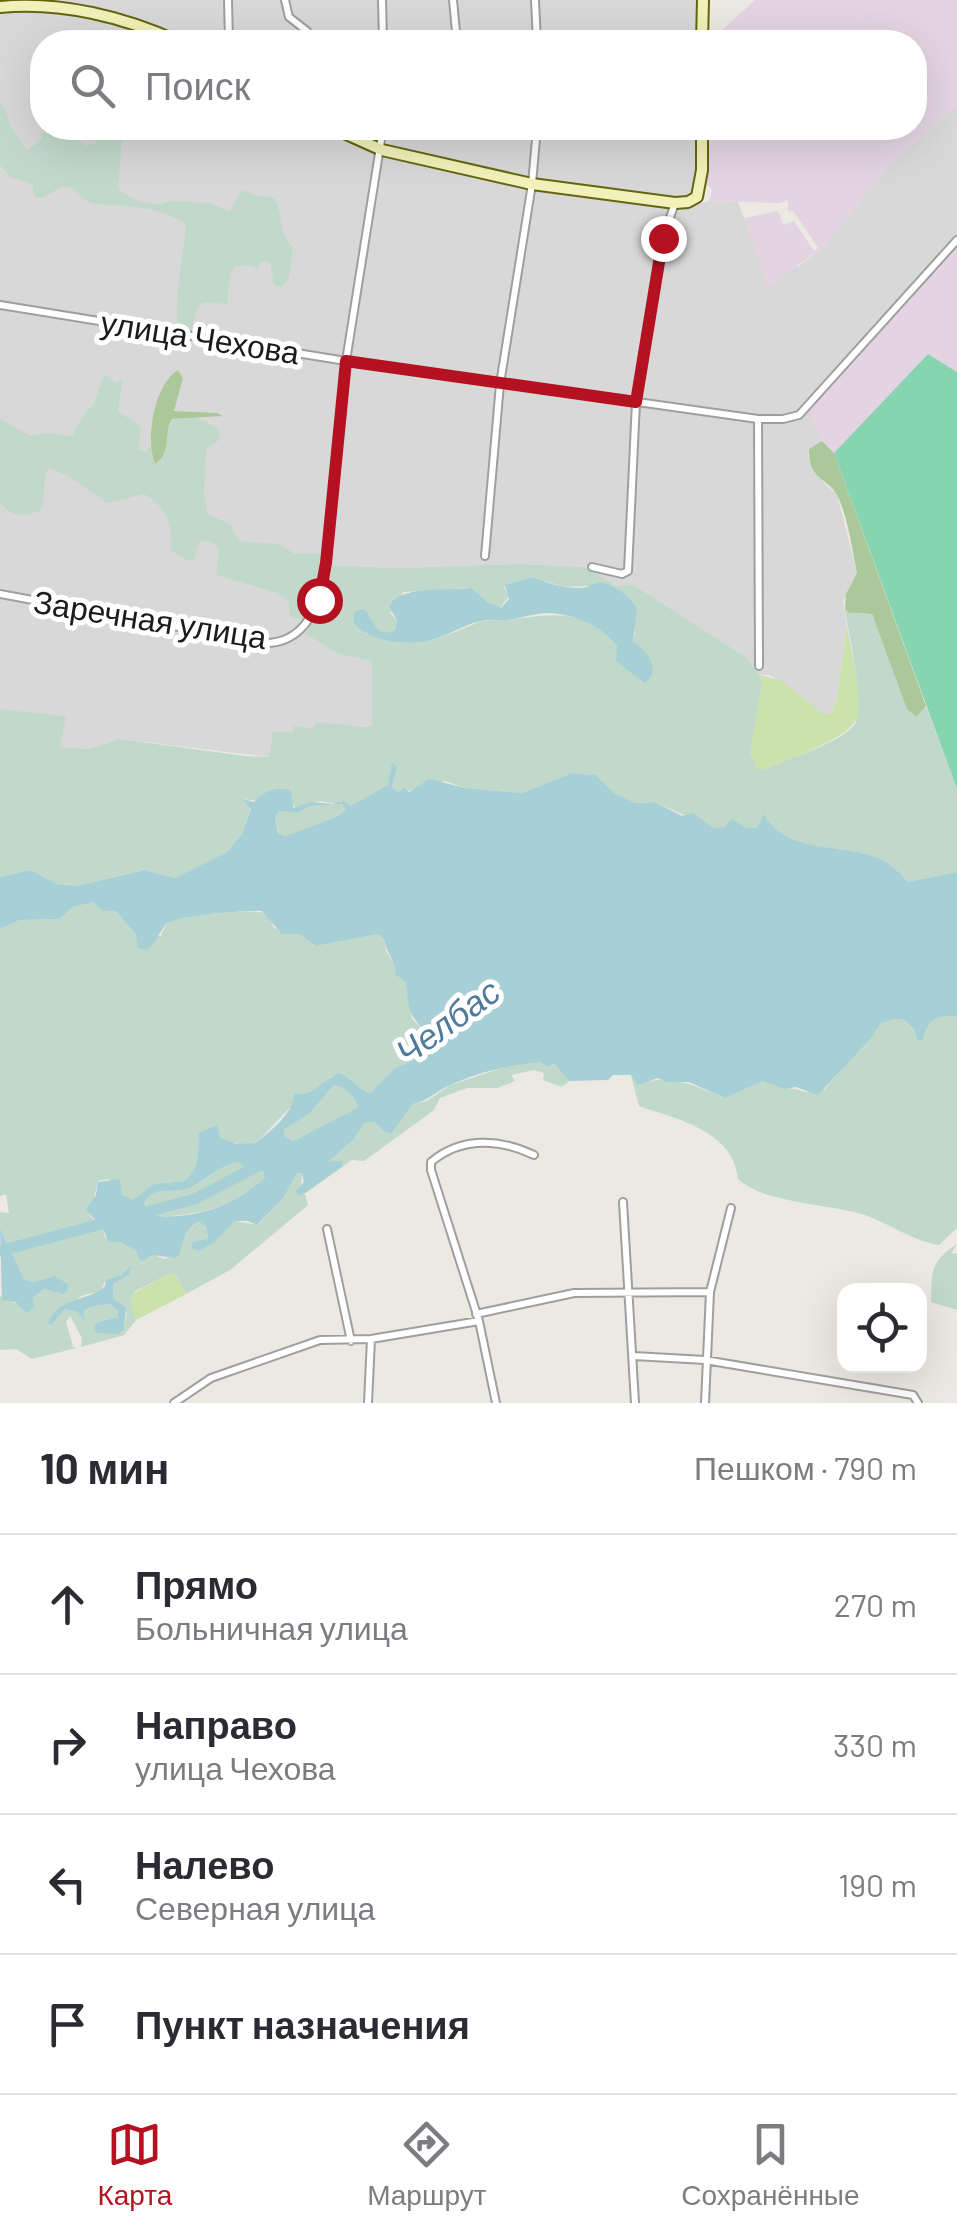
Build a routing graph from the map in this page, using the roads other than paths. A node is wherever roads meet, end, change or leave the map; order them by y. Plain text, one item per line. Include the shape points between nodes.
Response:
1 (228, 0) edge
2 (286, 0) edge
3 (382, 0) edge
4 (454, 0) edge
5 (535, 0) edge
6 (702, 0) edge
7 (0, 6) edge
8 (83, 6) edge
9 (147, 30) edge
10 (229, 30) edge
11 (304, 30) edge
12 (383, 30) edge
13 (456, 30) edge
14 (536, 30) edge
15 (702, 30) edge
16 (360, 140) edge
17 (382, 140) edge
18 (536, 140) edge
19 (702, 140) edge
20 (382, 150) junction
21 (532, 184) junction
22 (675, 203) junction
23 (957, 240) edge
24 (0, 305) edge
25 (346, 361) junction
26 (500, 384) junction
27 (636, 402) junction
28 (758, 419) junction
29 (486, 556) dead end
30 (592, 566) dead end
31 (0, 594) edge
32 (759, 666) dead end
33 (534, 1155) dead end
34 (623, 1202) dead end
35 (732, 1208) dead end
36 (328, 1228) dead end
37 (629, 1291) junction
38 (710, 1292) junction
39 (478, 1318) junction
40 (371, 1339) junction
41 (351, 1340) junction
42 (634, 1356) junction
43 (706, 1360) junction
44 (174, 1403) edge
45 (368, 1403) edge
46 (496, 1403) edge
47 (635, 1403) edge
48 (705, 1403) edge
49 (918, 1403) edge

1 - 10 street
2 - 11 street via 289,18
3 - 12 street
4 - 13 street
5 - 14 street
6 - 15 street
7 - 8 street
8 - 9 street
16 - 20 street
17 - 20 street
18 - 21 street
19 - 22 street via 697,197
20 - 21 street
20 - 25 street
21 - 22 street
21 - 26 street
22 - 27 street via 663,238
23 - 28 street via 798,414
24 - 25 street, улица Чехова
25 - 26 street, улица Чехова
25 - 31 street, Заречная улица via 324,582 299,633 264,643
26 - 27 street, улица Чехова
26 - 29 street
27 - 28 street, улица Чехова
27 - 30 street via 628,570
28 - 32 street
33 - 39 street via 510,1143 470,1143 432,1162
34 - 37 street
35 - 38 street
36 - 41 street
37 - 38 street
37 - 39 street via 574,1293
37 - 42 street
38 - 43 street
39 - 40 street
39 - 46 street
40 - 41 street
40 - 45 street
41 - 44 street via 320,1340 210,1378
42 - 43 street
42 - 47 street
43 - 48 street
43 - 49 street via 913,1395

